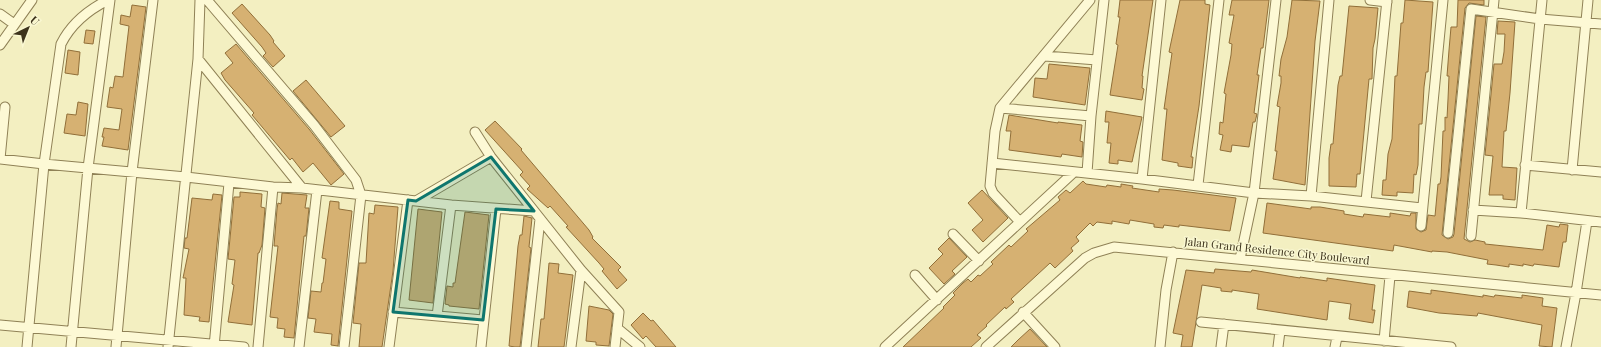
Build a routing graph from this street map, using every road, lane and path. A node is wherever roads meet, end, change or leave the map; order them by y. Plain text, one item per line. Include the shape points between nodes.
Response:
1 (32, 0) edge
2 (109, 0) edge
3 (153, 0) edge
4 (200, 0) edge
5 (208, 0) edge
6 (1090, 0) edge
7 (1104, 0) edge
8 (1161, 0) edge
9 (1219, 0) edge
10 (1276, 0) edge
11 (1329, 0) edge
12 (1370, 0) edge
13 (1443, 0) edge
14 (1494, 0) edge
15 (1542, 0) edge
16 (1588, 0) edge
17 (1387, 1) edge
18 (1493, 13) junction
19 (0, 14) edge
20 (1540, 19) junction
21 (1586, 23) junction
22 (14, 24) junction
23 (1601, 24) edge
24 (0, 45) edge
25 (1045, 56) junction
26 (198, 59) junction
27 (1096, 60) junction
28 (5, 107) dead end
29 (1000, 108) junction
30 (1091, 116) junction
31 (475, 132) dead end
32 (491, 157) junction
33 (0, 159) edge
34 (992, 163) junction
35 (44, 164) junction
36 (1525, 165) junction
37 (88, 168) junction
38 (1572, 170) junction
39 (132, 172) junction
40 (1601, 172) edge
41 (1073, 173) junction
42 (1087, 173) junction
43 (186, 177) junction
44 (1142, 179) junction
45 (229, 183) junction
46 (1198, 186) junction
47 (273, 187) junction
48 (302, 188) junction
49 (316, 190) junction
50 (1254, 193) junction
51 (361, 195) junction
52 (1311, 196) junction
53 (412, 201) junction
54 (1366, 201) junction
55 (451, 205) junction
56 (1422, 208) junction
57 (496, 209) junction
58 (1473, 210) junction
59 (534, 211) junction
60 (1521, 213) junction
61 (540, 219) junction
62 (1587, 221) junction
63 (1020, 222) junction
64 (1601, 222) edge
65 (1421, 226) dead end
66 (1448, 233) dead end
67 (953, 234) dead end
68 (1471, 236) dead end
69 (1173, 252) junction
70 (1240, 259) junction
71 (980, 262) junction
72 (581, 270) junction
73 (915, 276) dead end
74 (1390, 276) junction
75 (1576, 293) junction
76 (1601, 296) edge
77 (937, 300) junction
78 (393, 312) junction
79 (1023, 312) junction
80 (437, 316) junction
81 (484, 320) junction
82 (1201, 322) dead end
83 (1224, 324) junction
84 (0, 325) edge
85 (29, 327) junction
86 (617, 328) junction
87 (72, 331) junction
88 (1280, 331) junction
89 (117, 336) junction
90 (1337, 337) junction
91 (1390, 343) edge
92 (169, 344) edge
93 (214, 345) edge
94 (27, 347) edge
95 (71, 347) edge
96 (116, 347) edge
97 (244, 347) edge
98 (258, 347) edge
99 (299, 347) edge
100 (344, 347) edge
101 (389, 347) edge
102 (481, 347) edge
103 (526, 347) edge
104 (571, 347) edge
105 (615, 347) edge
106 (640, 347) edge
107 (886, 347) edge
108 (986, 347) edge
109 (1055, 347) edge
110 (1160, 347) edge
111 (1221, 347) edge
112 (1278, 347) edge
113 (1335, 347) edge
114 (1449, 347) edge
115 (1566, 347) edge

1 - 22 street
2 - 35 street via 85,14 64,37 61,44
2 - 37 street
3 - 39 street
4 - 26 street
5 - 51 street via 314,125 356,180
6 - 25 street
7 - 27 street
8 - 44 street
9 - 46 street
10 - 50 street
11 - 52 street
12 - 17 street
13 - 56 street
14 - 18 street
15 - 20 street
16 - 21 street
17 - 54 street
18 - 20 street
18 - 58 street
18 - 66 street via 1471,9
19 - 22 street
20 - 21 street
20 - 36 street
21 - 23 street
21 - 38 street
22 - 24 street
25 - 27 street
25 - 29 street
26 - 43 street
26 - 48 street
27 - 30 street
28 - 33 street
29 - 30 street
29 - 34 street
30 - 42 street
31 - 32 street
32 - 53 street
32 - 59 street
33 - 35 street
34 - 41 street
34 - 63 street via 991,189
35 - 37 street
35 - 85 street
36 - 38 street
36 - 60 street
37 - 39 street
37 - 87 street
38 - 40 street
39 - 43 street
39 - 89 street
41 - 42 street
41 - 63 street
42 - 44 street
43 - 45 street
43 - 92 street
44 - 46 street
45 - 47 street
45 - 93 street
46 - 50 street
47 - 48 street
47 - 98 street
48 - 49 street
49 - 51 street
49 - 99 street
50 - 52 street
50 - 70 street
51 - 53 street
51 - 100 street
52 - 54 street
53 - 55 street
53 - 78 street
54 - 56 street
55 - 57 street
55 - 80 street
56 - 65 street
57 - 59 street
57 - 81 street
58 - 60 street
58 - 68 street
59 - 61 street
60 - 62 street
61 - 72 street
61 - 103 street
62 - 64 street
62 - 75 street
63 - 71 street
67 - 71 street
69 - 70 street, Jalan Grand Residence City Boulevard
69 - 79 street, Jalan Grand Residence City Boulevard via 1124,246 1094,253
69 - 110 street
70 - 74 street, Jalan Grand Residence City Boulevard
71 - 77 street
72 - 86 street via 619,312
72 - 104 street
73 - 77 street
74 - 75 street, Jalan Grand Residence City Boulevard
74 - 91 street
75 - 76 street, Jalan Grand Residence City Boulevard
75 - 115 street
77 - 107 street
78 - 80 street
78 - 101 street
79 - 108 street, Jalan Grand Residence City Boulevard
79 - 109 street
80 - 81 street
81 - 102 street
82 - 83 street
83 - 88 street
83 - 111 street
84 - 85 street
85 - 87 street
85 - 94 street
86 - 105 street
86 - 106 street
87 - 89 street
87 - 95 street
88 - 90 street
88 - 112 street
89 - 92 street
89 - 96 street
90 - 91 street
90 - 113 street
91 - 114 street
92 - 93 street
93 - 97 street

